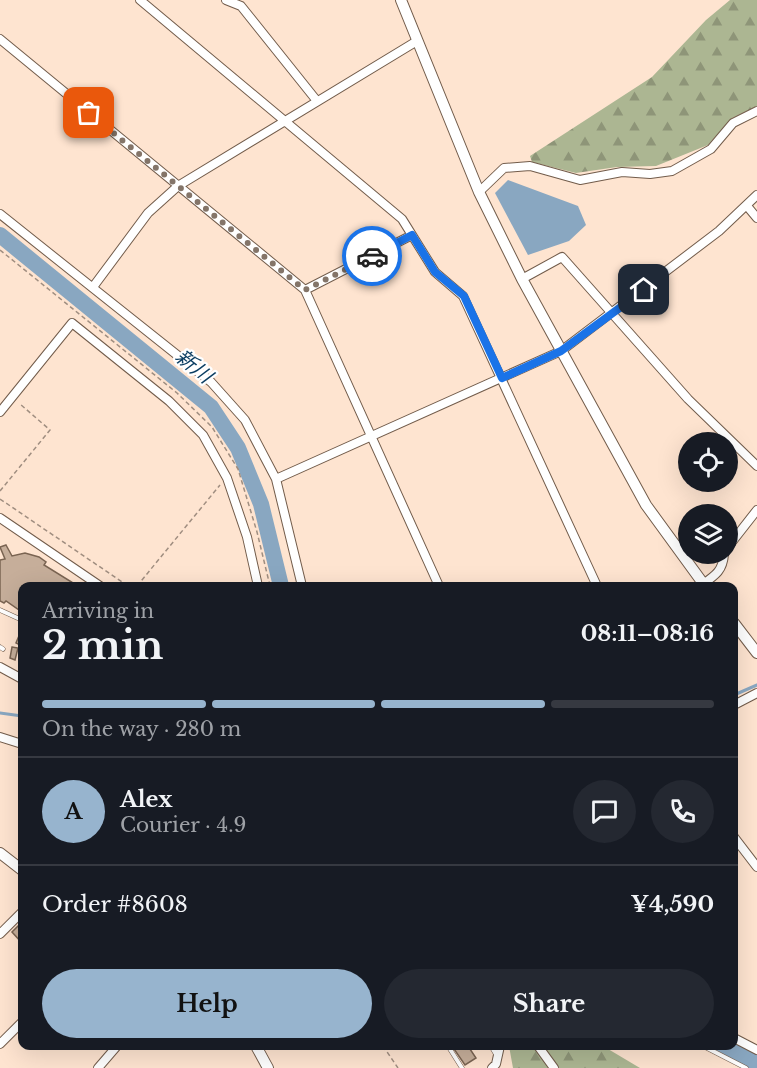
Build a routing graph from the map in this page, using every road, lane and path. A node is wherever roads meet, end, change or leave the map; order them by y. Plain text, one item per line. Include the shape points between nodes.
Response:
1 (140, 0) edge
2 (226, 0) edge
3 (401, 0) edge
4 (0, 39) edge
5 (417, 41) junction
6 (317, 101) junction
7 (757, 111) edge
8 (283, 122) junction
9 (178, 186) junction
10 (479, 192) junction
11 (757, 195) edge
12 (747, 206) junction
13 (0, 214) edge
14 (757, 218) edge
15 (412, 235) junction
16 (522, 279) junction
17 (93, 287) junction
18 (305, 290) junction
19 (614, 313) junction
20 (561, 351) junction
21 (502, 378) junction
22 (12, 397) junction
23 (0, 412) edge
24 (370, 438) junction
25 (757, 466) edge
26 (227, 478) junction
27 (276, 479) junction
28 (0, 491) edge
29 (0, 499) edge
30 (757, 510) edge
31 (0, 518) edge
32 (738, 534) edge
33 (723, 564) edge
34 (94, 582) edge
35 (122, 582) edge
36 (140, 582) edge
37 (257, 582) edge
38 (301, 582) edge
39 (437, 582) edge
40 (595, 582) edge
41 (702, 582) edge
42 (708, 582) edge
43 (0, 610) edge
44 (18, 618) edge
45 (738, 628) edge
46 (757, 653) edge
47 (0, 667) edge
48 (18, 677) edge
49 (757, 693) edge
50 (738, 703) edge
51 (0, 737) edge
52 (18, 743) edge
53 (738, 842) edge
54 (0, 853) edge
55 (18, 867) edge
56 (757, 867) edge
57 (18, 916) edge
58 (0, 934) edge
59 (18, 1026) edge
60 (738, 1040) edge
61 (0, 1044) edge
62 (114, 1050) edge
63 (262, 1050) edge
64 (386, 1050) edge
65 (450, 1050) edge
66 (494, 1050) edge
67 (499, 1050) edge
68 (541, 1050) edge
69 (711, 1050) edge
70 (757, 1050) edge
71 (498, 1056) junction
72 (98, 1068) edge
73 (268, 1068) edge
74 (398, 1068) edge
75 (462, 1068) edge
76 (492, 1068) edge
77 (554, 1068) edge
78 (746, 1068) edge

1 - 8 street
2 - 6 street via 241,6
3 - 5 street
4 - 9 street
5 - 6 street
5 - 10 street
6 - 8 street
7 - 10 street via 733,123 711,149 672,171 622,172 580,180 530,166 504,168
8 - 9 street
8 - 15 street via 402,219
9 - 17 street via 148,213
9 - 18 street
10 - 16 street
11 - 12 street
12 - 14 street
12 - 19 street
13 - 17 street
15 - 18 street
15 - 21 street via 435,272 464,296
16 - 19 street via 562,257
16 - 20 street
17 - 27 street via 211,382 245,420
18 - 24 street
19 - 20 street
19 - 25 street via 688,399
20 - 21 street
20 - 41 street via 646,505
21 - 24 street
21 - 40 street
22 - 23 street
22 - 26 street via 72,323 170,401 203,435
22 - 28 path via 50,430
24 - 27 street
24 - 39 street
26 - 36 path
26 - 37 street
27 - 38 street
29 - 35 path
30 - 32 street
31 - 34 street
33 - 42 street
43 - 44 lane
45 - 46 street
47 - 48 street
49 - 50 street
51 - 52 street
53 - 56 street
54 - 55 street
57 - 58 street
59 - 61 street
60 - 70 street
62 - 72 street
63 - 73 street
64 - 74 path
65 - 75 lane
66 - 71 lane
67 - 71 street
68 - 77 street
69 - 78 lane
71 - 76 street

